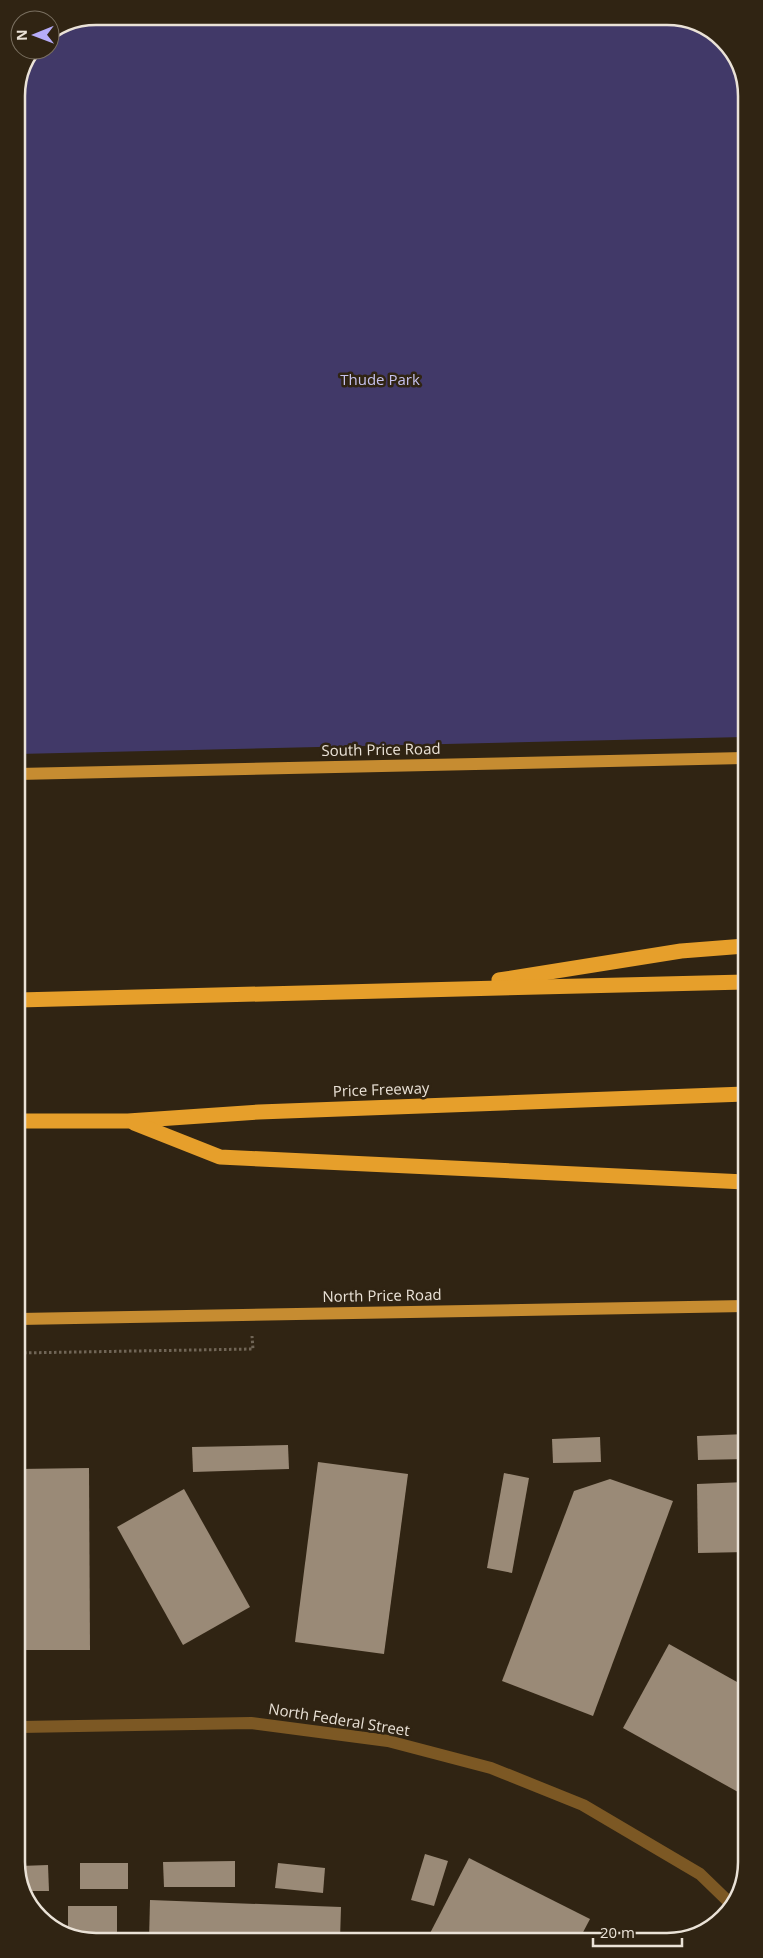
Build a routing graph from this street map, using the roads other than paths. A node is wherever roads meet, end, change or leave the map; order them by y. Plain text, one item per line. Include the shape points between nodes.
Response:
1 (738, 758) edge
2 (25, 774) edge
3 (738, 947) edge
4 (738, 982) edge
5 (440, 989) junction
6 (25, 1000) edge
7 (738, 1094) edge
8 (25, 1121) edge
9 (128, 1121) junction
10 (738, 1182) edge
11 (738, 1306) edge
12 (25, 1319) edge
13 (25, 1727) edge
14 (727, 1899) edge

1 - 2 main road, South Price Road
3 - 5 highway via 681,951
4 - 5 highway
5 - 6 highway
7 - 9 highway, Price Freeway via 259,1112
8 - 9 highway, Price Freeway
9 - 10 highway via 220,1157
11 - 12 main road, North Price Road
13 - 14 street, North Federal Street via 251,1723 396,1743 490,1768 583,1805 700,1874

